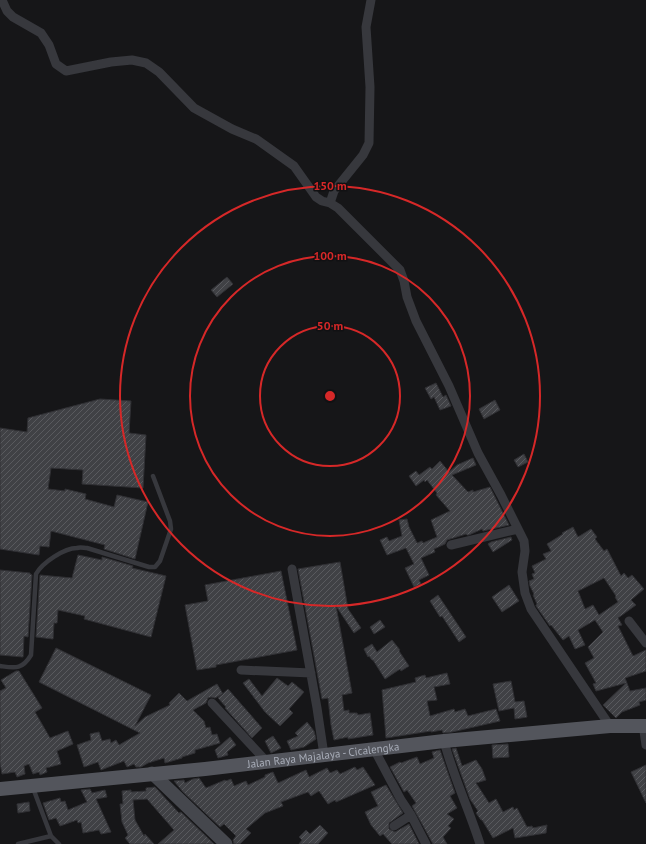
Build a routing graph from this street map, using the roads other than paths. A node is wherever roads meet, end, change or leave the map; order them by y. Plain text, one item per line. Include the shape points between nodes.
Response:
1 (2, 0) edge
2 (371, 0) edge
3 (330, 203) junction
4 (152, 476) dead end
5 (518, 529) junction
6 (451, 545) dead end
7 (292, 569) dead end
8 (629, 621) dead end
9 (646, 642) edge
10 (0, 666) edge
11 (241, 670) dead end
12 (311, 673) junction
13 (212, 703) dead end
14 (610, 726) junction
15 (645, 726) edge
16 (444, 741) junction
17 (646, 745) edge
18 (374, 749) junction
19 (324, 755) junction
20 (267, 762) junction
21 (152, 773) junction
22 (32, 786) junction
23 (0, 789) edge
24 (411, 815) junction
25 (394, 826) dead end
26 (51, 836) junction
27 (18, 844) edge
28 (59, 844) edge
29 (226, 844) edge
30 (426, 844) edge
31 (480, 844) edge

1 - 3 street via 12,17 41,33 50,45 56,64 66,71 111,62 132,60 146,63 159,72 194,108 256,139 294,166 316,197
2 - 3 street via 366,27 370,87 368,143 363,154 334,190
3 - 5 street via 344,213 400,270 416,320 449,386 478,453
4 - 10 lane via 171,529 160,561 155,567 149,567 87,548 77,548 68,550 43,564 36,574 31,655 21,666
5 - 6 street
5 - 14 street via 524,540 522,572 525,593 531,609
7 - 12 street
8 - 9 street
11 - 12 street
12 - 19 street
13 - 20 street
14 - 15 main road, Jalan Raya Majalaya - Cicalengka
14 - 16 main road, Jalan Raya Majalaya - Cicalengka
15 - 17 street
16 - 18 main road, Jalan Raya Majalaya - Cicalengka
16 - 31 street
18 - 19 main road, Jalan Raya Majalaya - Cicalengka
18 - 24 street
19 - 20 main road, Jalan Raya Majalaya - Cicalengka
20 - 21 main road, Jalan Raya Majalaya - Cicalengka
21 - 22 main road, Jalan Raya Majalaya - Cicalengka
21 - 29 main road
22 - 23 main road, Jalan Raya Majalaya - Cicalengka
22 - 26 lane
24 - 25 street
24 - 30 street
26 - 27 lane
26 - 28 lane

